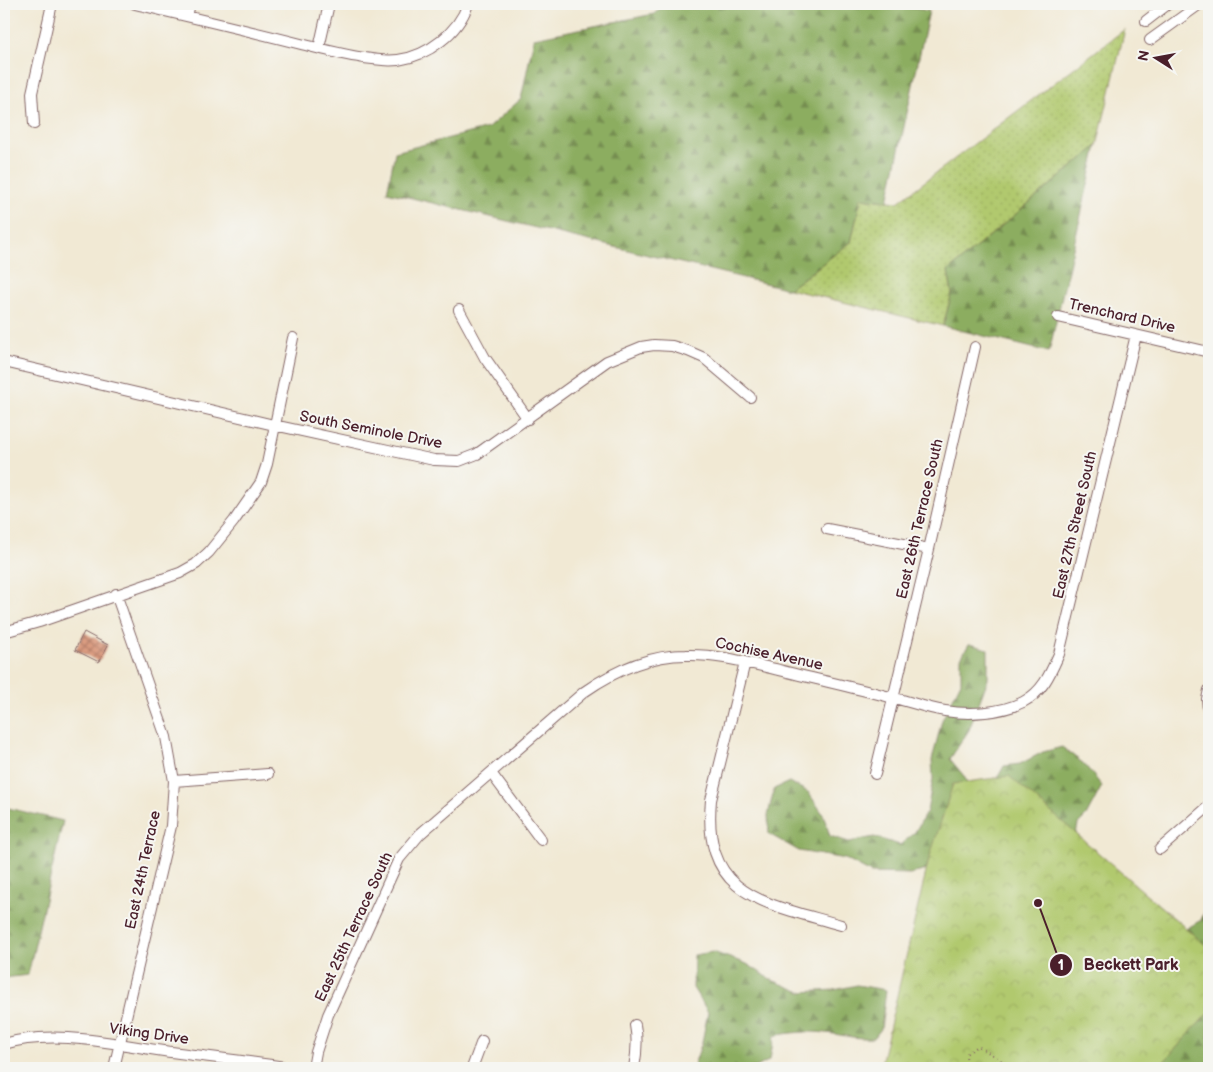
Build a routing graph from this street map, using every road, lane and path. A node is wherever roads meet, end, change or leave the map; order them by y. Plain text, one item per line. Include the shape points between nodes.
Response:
1 (52, 4) edge
2 (135, 4) edge
3 (190, 4) edge
4 (329, 4) edge
5 (468, 4) edge
6 (1168, 4) edge
7 (1200, 4) edge
8 (187, 16) junction
9 (1146, 21) dead end
10 (1150, 40) dead end
11 (319, 48) junction
12 (34, 124) dead end
13 (459, 310) dead end
14 (1058, 317) dead end
15 (1136, 335) junction
16 (293, 338) dead end
17 (975, 347) dead end
18 (1209, 352) edge
19 (4, 362) edge
20 (750, 397) dead end
21 (528, 419) junction
22 (274, 426) junction
23 (827, 529) dead end
24 (929, 548) junction
25 (116, 594) junction
26 (4, 632) edge
27 (745, 662) junction
28 (1209, 690) edge
29 (892, 697) junction
30 (1015, 705) joint
31 (1209, 721) edge
32 (491, 773) junction
33 (268, 774) dead end
34 (875, 774) dead end
35 (174, 781) junction
36 (1209, 806) edge
37 (541, 840) dead end
38 (1160, 849) dead end
39 (841, 924) dead end
40 (634, 1025) dead end
41 (482, 1041) dead end
42 (4, 1044) edge
43 (120, 1044) junction
44 (114, 1068) edge
45 (290, 1068) edge
46 (313, 1068) edge
47 (472, 1068) edge
48 (634, 1068) edge
49 (967, 1068) edge
50 (1005, 1068) edge

1 - 12 street via 32,93
2 - 8 street
3 - 8 street
4 - 11 street
5 - 11 street via 452,33 416,55 398,60 376,60
6 - 9 street
7 - 10 street
8 - 11 street
13 - 21 street via 486,358
14 - 15 street, Trenchard Drive
15 - 18 street, Trenchard Drive
15 - 30 street, East 27th Street South via 1060,654 1042,686
16 - 22 street
17 - 24 street, East 26th Terrace South
19 - 22 street, South Seminole Drive
20 - 21 street, South Seminole Drive via 704,358 672,346 654,345 606,362
21 - 22 street, South Seminole Drive via 477,454 459,461 434,460
22 - 25 street via 261,482 209,552 180,573
23 - 24 street
24 - 29 street, East 26th Terrace South
25 - 26 street
25 - 35 street, East 24th Terrace via 166,737
27 - 29 street, Cochise Avenue
27 - 32 street, Cochise Avenue via 684,654 654,658 625,668 584,692
27 - 39 street via 711,800 709,822 713,848 725,872 751,896 767,904
28 - 31 street
29 - 30 street, Cochise Avenue via 945,711 983,713
29 - 34 street, East 26th Terrace South
32 - 37 street
32 - 46 street, East 25th Terrace South via 420,834 399,859 328,1015
33 - 35 street
35 - 43 street, East 24th Terrace via 171,826
36 - 38 street
40 - 48 street via 638,1039
41 - 47 street
42 - 43 street, Viking Drive via 17,1040 60,1038
43 - 44 street, East 24th Terrace
43 - 45 street, Viking Drive
49 - 50 path via 966,1054 978,1046 1007,1064

